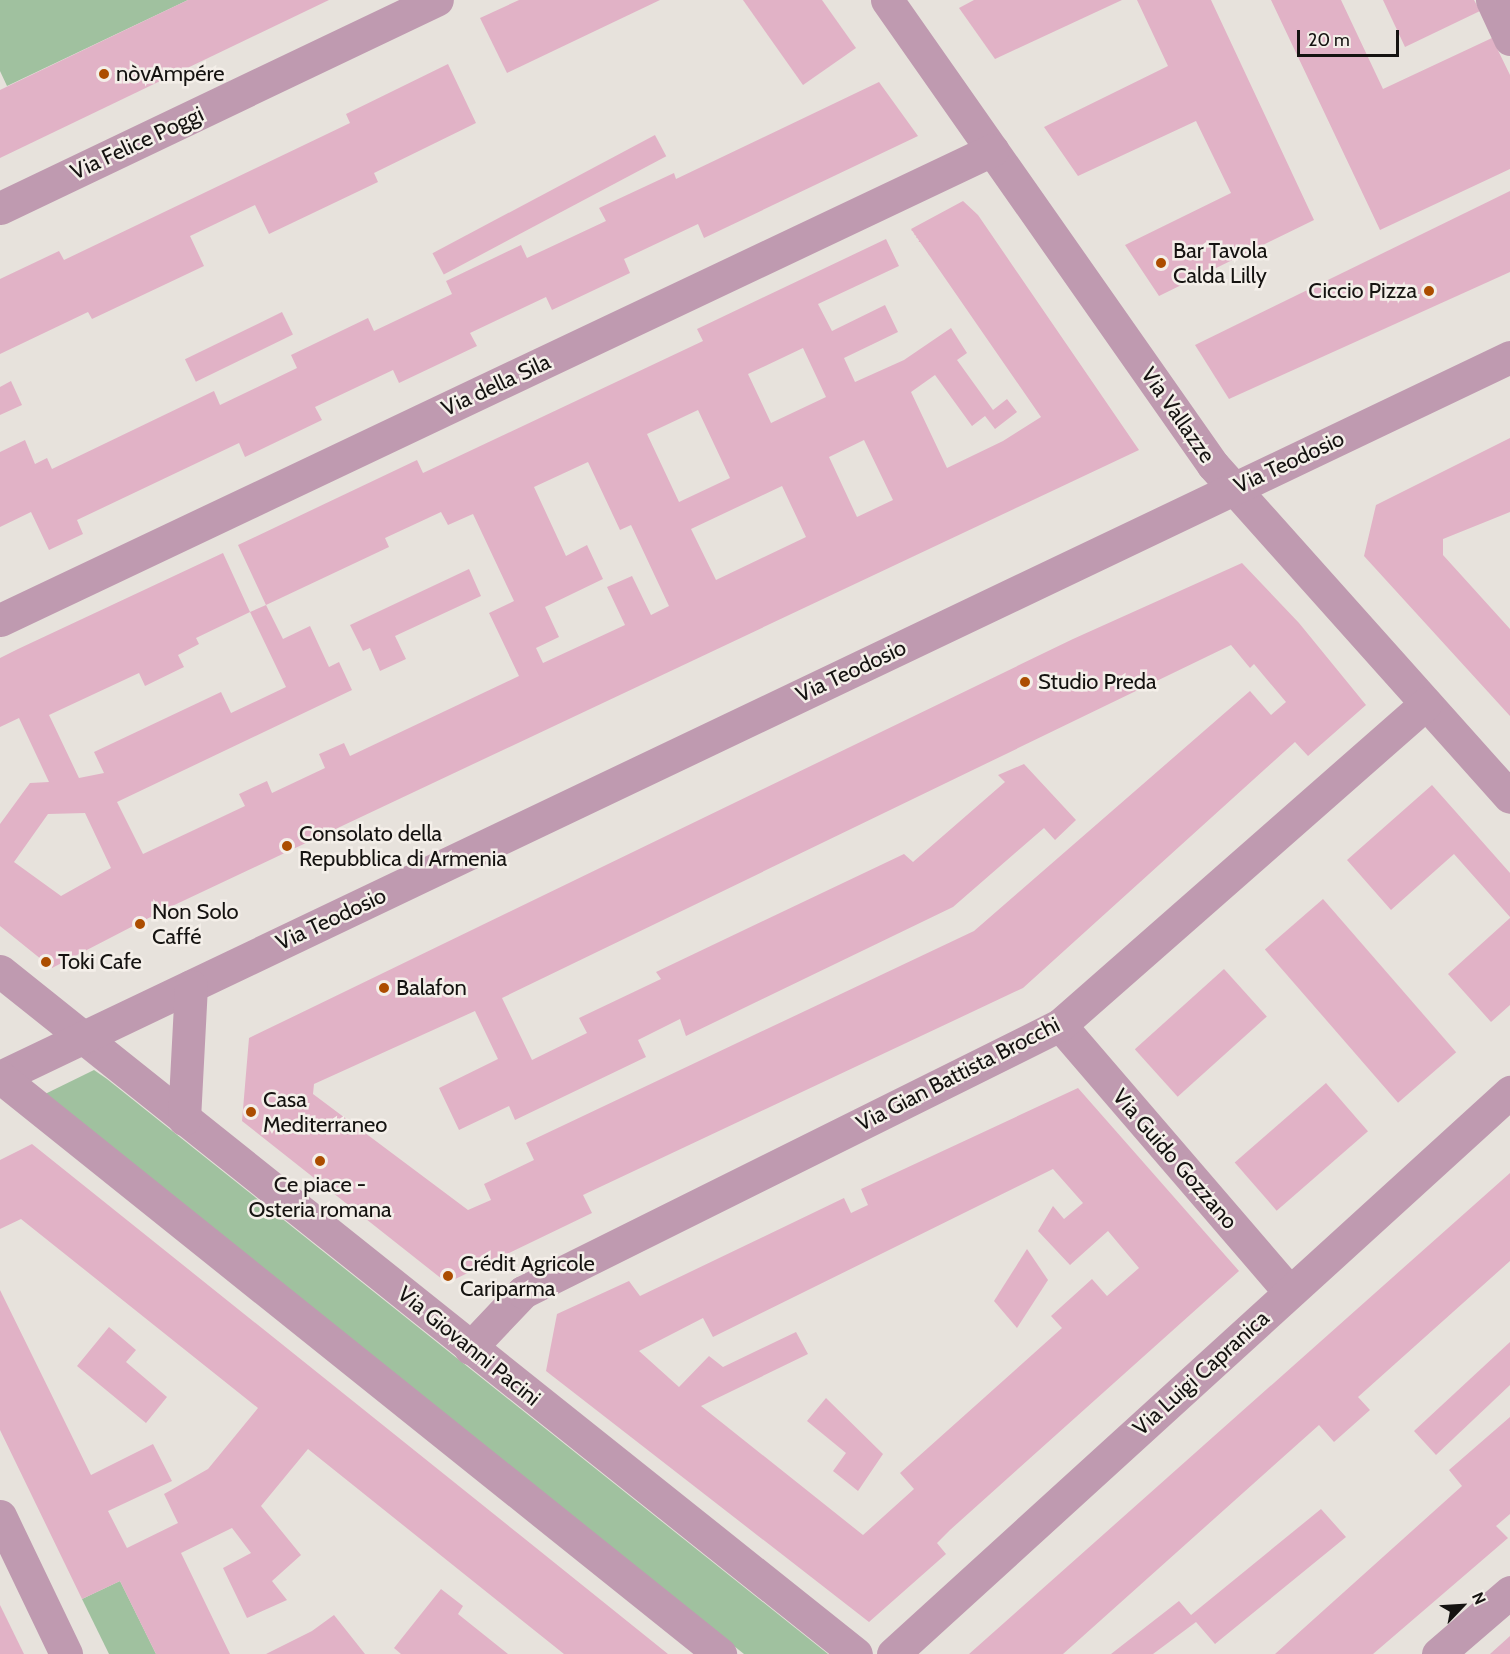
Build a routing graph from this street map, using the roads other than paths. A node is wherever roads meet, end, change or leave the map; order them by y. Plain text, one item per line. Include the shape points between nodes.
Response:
1 (438, 0) edge
2 (887, 0) edge
3 (1491, 0) edge
4 (1510, 39) edge
5 (992, 150) junction
6 (0, 208) edge
7 (1510, 357) edge
8 (1233, 489) junction
9 (0, 620) edge
10 (1426, 703) junction
11 (1510, 797) edge
12 (0, 970) edge
13 (191, 986) junction
14 (1060, 1025) junction
15 (83, 1037) junction
16 (0, 1077) edge
17 (1510, 1092) edge
18 (184, 1119) junction
19 (1290, 1292) junction
20 (470, 1348) junction
21 (0, 1516) edge
22 (1510, 1592) edge
23 (66, 1654) edge
24 (720, 1654) edge
25 (856, 1654) edge
26 (893, 1654) edge
27 (1438, 1654) edge

1 - 6 street, Via Felice Poggi
2 - 5 street, Via Vallazze
3 - 4 street
5 - 8 street, Via Vallazze
5 - 9 street, Via della Sila
7 - 8 street, Via Teodosio
8 - 10 street, Via Vallazze
8 - 13 street, Via Teodosio
10 - 11 street, Via Vallazze
10 - 14 street, Via Gian Battista Brocchi
12 - 15 street, Via Giovanni Pacini
13 - 15 street, Via Teodosio
13 - 18 street
14 - 19 street, Via Guido Gozzano
14 - 20 street, Via Gian Battista Brocchi via 523,1292
15 - 16 street
15 - 18 street, Via Giovanni Pacini
16 - 24 street
17 - 19 street, Via Luigi Capranica
18 - 20 street, Via Giovanni Pacini
19 - 26 street, Via Luigi Capranica
20 - 25 street, Via Giovanni Pacini
21 - 23 street
22 - 27 street

